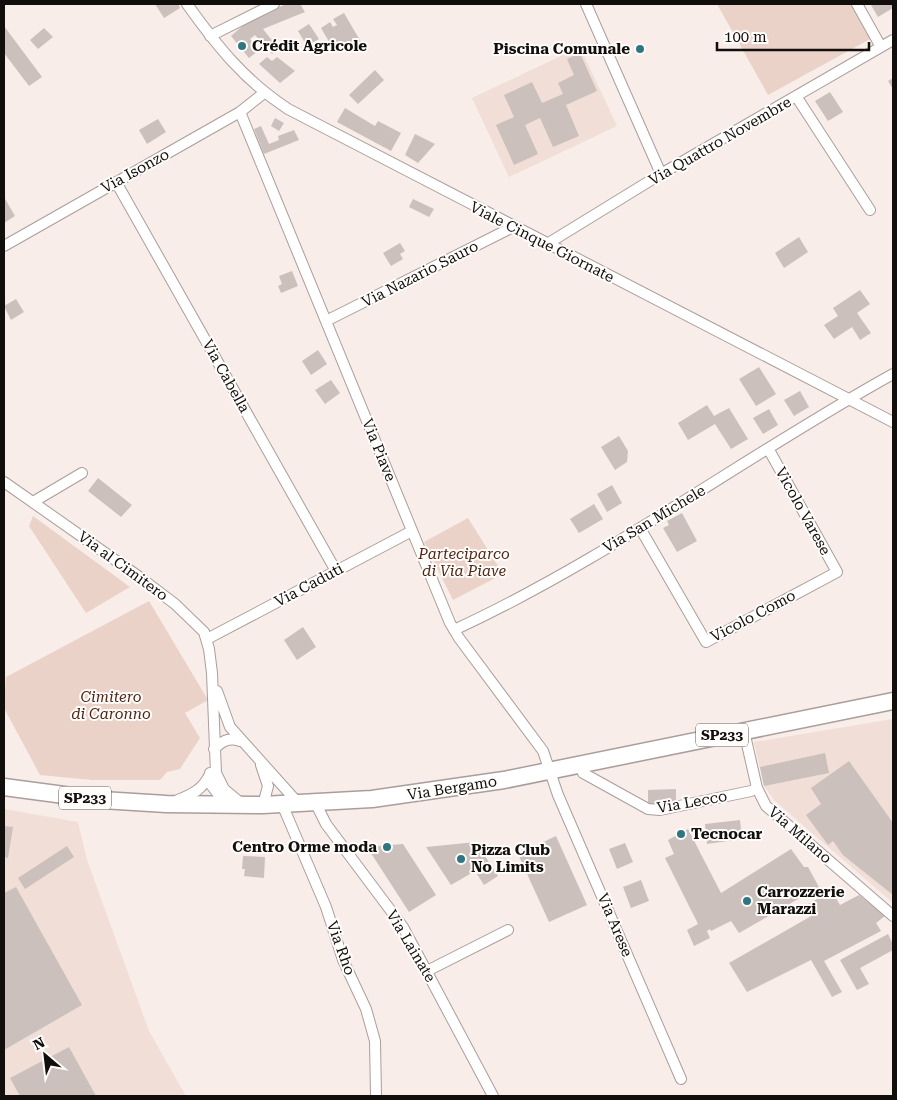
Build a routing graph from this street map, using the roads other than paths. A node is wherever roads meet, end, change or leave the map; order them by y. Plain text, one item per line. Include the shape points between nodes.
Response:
1 (187, 4) edge
2 (274, 4) edge
3 (586, 4) edge
4 (857, 4) edge
5 (210, 36) junction
6 (893, 40) edge
7 (881, 47) junction
8 (264, 93) junction
9 (796, 96) junction
10 (240, 112) junction
11 (661, 174) junction
12 (116, 182) junction
13 (870, 210) dead end
14 (513, 227) junction
15 (547, 244) junction
16 (4, 246) edge
17 (326, 321) junction
18 (893, 374) edge
19 (850, 400) junction
20 (893, 422) edge
21 (769, 450) junction
22 (82, 473) dead end
23 (4, 482) edge
24 (33, 502) junction
25 (640, 528) junction
26 (412, 531) junction
27 (336, 571) junction
28 (837, 572) joint
29 (454, 630) junction
30 (207, 639) junction
31 (212, 673) junction
32 (893, 700) edge
33 (744, 731) junction
34 (240, 741) junction
35 (214, 755) junction
36 (260, 761) junction
37 (580, 764) junction
38 (551, 770) junction
39 (210, 774) junction
40 (4, 787) edge
41 (757, 788) junction
42 (166, 804) junction
43 (290, 804) junction
44 (316, 804) junction
45 (226, 805) junction
46 (246, 805) junction
47 (263, 805) junction
48 (893, 916) edge
49 (508, 930) dead end
50 (427, 971) junction
51 (681, 1079) dead end
52 (376, 1096) edge
53 (493, 1096) edge

1 - 5 street, Viale Cinque Giornate
2 - 5 street
3 - 11 street
4 - 7 street
5 - 8 street, Viale Cinque Giornate
6 - 7 street, Via Quattro Novembre
7 - 9 street, Via Quattro Novembre
8 - 10 street, Via Isonzo
8 - 14 street, Viale Cinque Giornate via 314,124
9 - 11 street, Via Quattro Novembre
9 - 13 street
10 - 12 street, Via Isonzo
10 - 17 street, Via Piave
11 - 15 street, Via Quattro Novembre
12 - 16 street, Via Isonzo
12 - 27 street, Via Cabella
14 - 15 street, Viale Cinque Giornate
14 - 17 street, Via Nazario Sauro
15 - 19 street, Viale Cinque Giornate
17 - 26 street, Via Piave
18 - 19 street, Via San Michele
19 - 20 street, Viale Cinque Giornate
19 - 21 street, Via San Michele
21 - 25 street, Via San Michele
21 - 28 street, Vicolo Varese
22 - 24 street
23 - 24 street, Via al Cimitero
24 - 30 street, Via al Cimitero via 170,601 197,624
25 - 28 street, Vicolo Como via 706,642
25 - 29 street, Via San Michele
26 - 27 street, Via Caduti
26 - 29 street, Via Piave
27 - 30 street, Via Caduti
29 - 38 street, Via Piave via 543,751
30 - 31 street, Via al Cimitero
31 - 34 street via 224,715
31 - 35 street
32 - 33 main road, Via Bergamo / SP233
33 - 37 main road, Via Bergamo / SP233
33 - 41 street, Via Milano
34 - 35 street via 232,738 222,742
34 - 36 street
35 - 39 street
35 - 46 street via 216,773 224,789
36 - 43 street, Via Rho
36 - 47 street via 268,786
37 - 38 main road, Via Bergamo / SP233
37 - 41 street, Via Lecco via 583,773 648,809 669,808
38 - 44 main road, Via Bergamo / SP233 via 424,793
38 - 51 street, Via Arese via 563,805
39 - 42 street via 204,786 192,795
39 - 45 street via 209,782
40 - 42 main road, Via Bergamo / SP233 via 102,800
41 - 48 street, Via Milano via 766,806
42 - 45 main road, Via Bergamo / SP233
43 - 44 main road, Via Bergamo / SP233
43 - 47 main road, Via Bergamo / SP233
43 - 52 street, Via Rho via 343,960 366,1009 375,1041
44 - 50 street, Via Lainate via 326,824 403,928
45 - 46 main road, Via Bergamo / SP233
46 - 47 main road, Via Bergamo / SP233
49 - 50 street
50 - 53 street, Via Lainate

